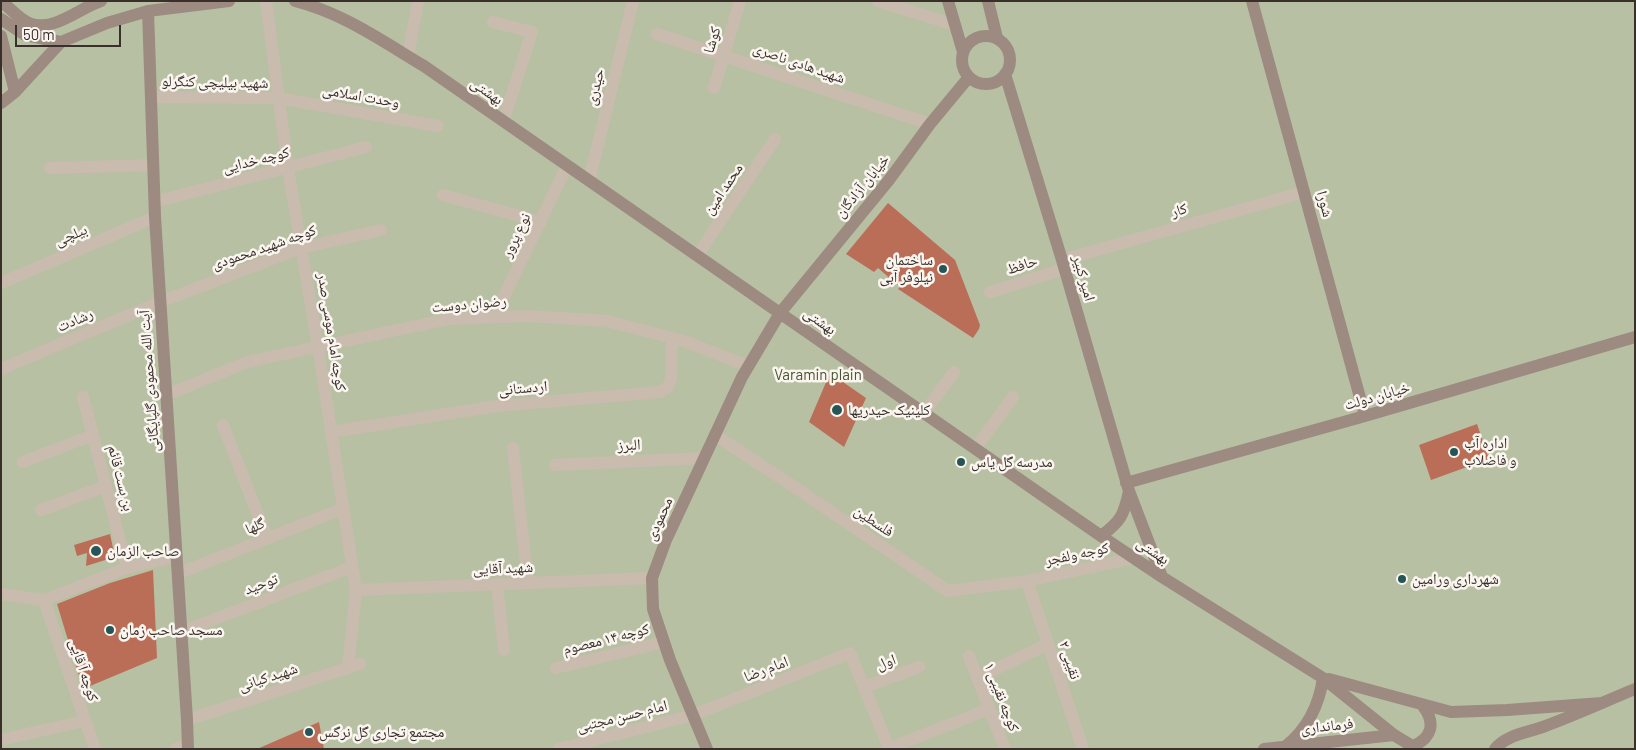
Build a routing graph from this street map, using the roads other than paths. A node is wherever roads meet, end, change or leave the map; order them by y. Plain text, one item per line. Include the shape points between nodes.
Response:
1 (2, 1) edge
2 (101, 1) edge
3 (229, 1) edge
4 (266, 1) edge
5 (295, 1) edge
6 (418, 1) edge
7 (633, 1) edge
8 (740, 1) edge
9 (878, 1) edge
10 (948, 1) edge
11 (988, 1) edge
12 (1252, 1) edge
13 (311, 3) edge
14 (148, 11) junction
15 (1, 19) edge
16 (493, 22) dead end
17 (955, 25) junction
18 (657, 34) dead end
19 (1, 36) edge
20 (997, 38) junction
21 (61, 42) junction
22 (962, 52) junction
23 (724, 55) junction
24 (408, 57) junction
25 (1005, 74) junction
26 (968, 77) junction
27 (714, 88) dead end
28 (15, 92) junction
29 (151, 97) junction
30 (278, 98) junction
31 (1, 103) edge
32 (503, 122) junction
33 (930, 124) junction
34 (438, 126) dead end
35 (775, 139) dead end
36 (366, 147) dead end
37 (153, 165) junction
38 (567, 166) junction
39 (50, 168) dead end
40 (288, 169) junction
41 (589, 181) junction
42 (1304, 192) junction
43 (443, 195) dead end
44 (154, 202) junction
45 (154, 217) junction
46 (541, 222) junction
47 (381, 230) dead end
48 (301, 248) junction
49 (697, 256) junction
50 (1063, 265) junction
51 (1, 283) edge
52 (990, 292) dead end
53 (160, 302) junction
54 (780, 313) junction
55 (494, 317) junction
56 (1635, 336) edge
57 (672, 338) junction
58 (318, 346) junction
59 (748, 366) junction
60 (1, 369) edge
61 (954, 372) dead end
62 (166, 395) junction
63 (83, 397) dead end
64 (1013, 397) dead end
65 (924, 413) junction
66 (1365, 416) junction
67 (223, 425) dead end
68 (331, 432) junction
69 (93, 435) junction
70 (715, 435) junction
71 (513, 448) dead end
72 (975, 449) junction
73 (705, 458) junction
74 (23, 462) dead end
75 (555, 465) dead end
76 (106, 486) junction
77 (1128, 487) junction
78 (344, 508) junction
79 (41, 510) dead end
80 (1101, 536) junction
81 (267, 538) junction
82 (176, 556) junction
83 (1134, 558) junction
84 (352, 567) junction
85 (127, 568) junction
86 (178, 574) junction
87 (1162, 577) junction
88 (652, 578) junction
89 (1027, 581) junction
90 (528, 583) junction
91 (497, 584) junction
92 (356, 590) junction
93 (2, 593) edge
94 (44, 600) junction
95 (181, 632) junction
96 (664, 642) junction
97 (1048, 644) junction
98 (504, 650) dead end
99 (969, 656) dead end
100 (354, 666) joint
101 (919, 667) dead end
102 (556, 668) dead end
103 (977, 678) junction
104 (1323, 678) junction
105 (864, 687) junction
106 (1635, 689) edge
107 (1602, 703) junction
108 (1424, 706) junction
109 (989, 708) junction
110 (693, 715) junction
111 (187, 720) junction
112 (84, 721) junction
113 (1394, 736) junction
114 (1, 740) edge
115 (1286, 747) junction
116 (183, 748) edge
117 (888, 748) edge
118 (1415, 748) edge
119 (95, 749) edge
120 (559, 749) edge
121 (707, 749) edge
122 (1005, 749) edge
123 (1082, 749) edge
124 (1264, 749) edge
125 (1495, 749) edge

1 - 2 main road via 28,23 44,26
3 - 14 main road
4 - 30 street, کوچه امام موسی صدر
5 - 13 main road, بهشتی
6 - 24 street
7 - 41 street, حیدری
8 - 23 street, کوشا
9 - 17 street
10 - 17 main road
11 - 20 main road
12 - 42 main road, شورا
13 - 24 main road, بهشتی via 348,20
14 - 21 main road
14 - 29 main road, آیت الله محمودی گلپایگانی
15 - 21 main road via 25,34
16 - 32 street via 532,32
17 - 22 main road
18 - 23 street, شهید هادی ناصری
19 - 28 main road
20 - 22 main road via 981,36 973,39
20 - 25 main road via 1004,43 1010,59
21 - 28 main road
22 - 26 main road via 962,66
23 - 27 street, کوشا
23 - 33 street, شهید هادی ناصری
24 - 32 main road, بهشتی
25 - 26 main road via 992,84 975,82
25 - 50 main road, امیر کبیر
26 - 33 main road, خیابان آزادگان
28 - 31 main road
29 - 30 street, شهید بیلیچی کنگرلو
29 - 37 main road, آیت الله محمودی گلپایگانی
30 - 34 street, وحدت اسلامی
30 - 40 street, کوچه امام موسی صدر
32 - 38 main road, بهشتی
33 - 54 main road, خیابان آزادگان via 889,180
35 - 49 street, محمد امین
36 - 40 street, کوچه خدایی
37 - 39 street
37 - 44 main road, آیت الله محمودی گلپایگانی
38 - 41 main road, بهشتی
38 - 46 street, نوع پرور
40 - 44 street, کوچه خدایی
40 - 48 street, کوچه امام موسی صدر
41 - 49 main road, بهشتی
42 - 50 street, کار
42 - 66 main road, شورا
43 - 46 street
44 - 45 main road, آیت الله محمودی گلپایگانی
45 - 51 street, بیلچی
45 - 53 main road, آیت الله محمودی گلپایگانی
46 - 55 street, نوع پرور
47 - 48 street, کوچه شهید محمودی
48 - 53 street, کوچه شهید محمودی
48 - 58 street, کوچه امام موسی صدر
49 - 54 main road, بهشتی
50 - 52 street, حافظ
50 - 77 main road, امیر کبیر
53 - 60 street, رشادت
53 - 62 main road, آیت الله محمودی گلپایگانی
54 - 59 main road, محمودی
54 - 65 main road, بهشتی
55 - 57 street, رضوان دوست via 607,321
55 - 58 street, رضوان دوست via 449,319
56 - 66 main road, خیابان دولت
57 - 59 street, رضوان دوست
57 - 68 street, اردستانی via 671,379 668,387 660,392 497,406
58 - 62 street, رضوان دوست via 247,362
58 - 68 street, کوچه امام موسی صدر
59 - 70 main road, محمودی
61 - 65 street
62 - 82 main road, آیت الله محمودی گلپایگانی
63 - 69 street, بن بست قائم
64 - 72 street
65 - 72 main road, بهشتی
66 - 77 main road, خیابان دولت
67 - 81 street
68 - 78 street, کوچه امام موسی صدر
69 - 74 street
69 - 76 street, بن بست قائم
70 - 73 main road, محمودی
70 - 89 street, فلسطین via 948,591
71 - 90 street
72 - 80 main road, بهشتی
73 - 75 street, البرز
73 - 88 main road, محمودی via 666,540
76 - 79 street
76 - 85 street, بن بست قائم
77 - 80 main road via 1125,509 1116,525
77 - 87 main road, امیر کبیر
78 - 81 street, گلها
78 - 84 street, کوچه امام موسی صدر
80 - 83 main road, بهشتی
81 - 86 street, گلها
82 - 85 street
82 - 86 main road, آیت الله محمودی گلپایگانی
83 - 87 main road, بهشتی
83 - 89 street, کوجه ولفجر
84 - 92 street, کوچه امام موسی صدر
84 - 95 street, توحید
85 - 94 street
86 - 95 main road, آیت الله محمودی گلپایگانی
87 - 104 main road, بهشتی
88 - 90 street, شهید آقایی
88 - 96 main road, محمودی via 653,609
89 - 97 street, نقیبی ۲
90 - 91 street, شهید آقایی
91 - 92 street, شهید آقایی
91 - 98 street
92 - 100 street, کوچه امام موسی صدر
93 - 94 street
94 - 112 street, کوچه آ قایی
95 - 111 main road, آیت الله محمودی گلپایگانی
96 - 102 street, کوچه ۱۴ معصوم
96 - 110 main road, محمودی
97 - 103 street
97 - 123 street, نقیبی ۲
99 - 103 street, کوچه نقیبی ۱
100 - 111 street, شهید کیانی
101 - 105 street, اول
103 - 109 street, کوچه نقیبی ۱
104 - 108 main road
104 - 113 main road
104 - 115 main road via 1312,716
105 - 110 street, امام رضا via 850,653
105 - 117 street
106 - 107 main road
107 - 108 main road via 1451,712
107 - 125 main road via 1512,737
108 - 118 main road via 1431,721 1430,729 1427,737
109 - 117 street
109 - 122 street, کوچه نقیبی ۱
110 - 120 street, امام حسن مجتبی
110 - 121 main road, محمودی
111 - 116 main road, آیت الله محمودی گلپایگانی
112 - 114 street
112 - 119 street, کوچه آ قایی
113 - 115 main road, فرمانداری
113 - 118 main road
115 - 124 main road, فرمانداری

